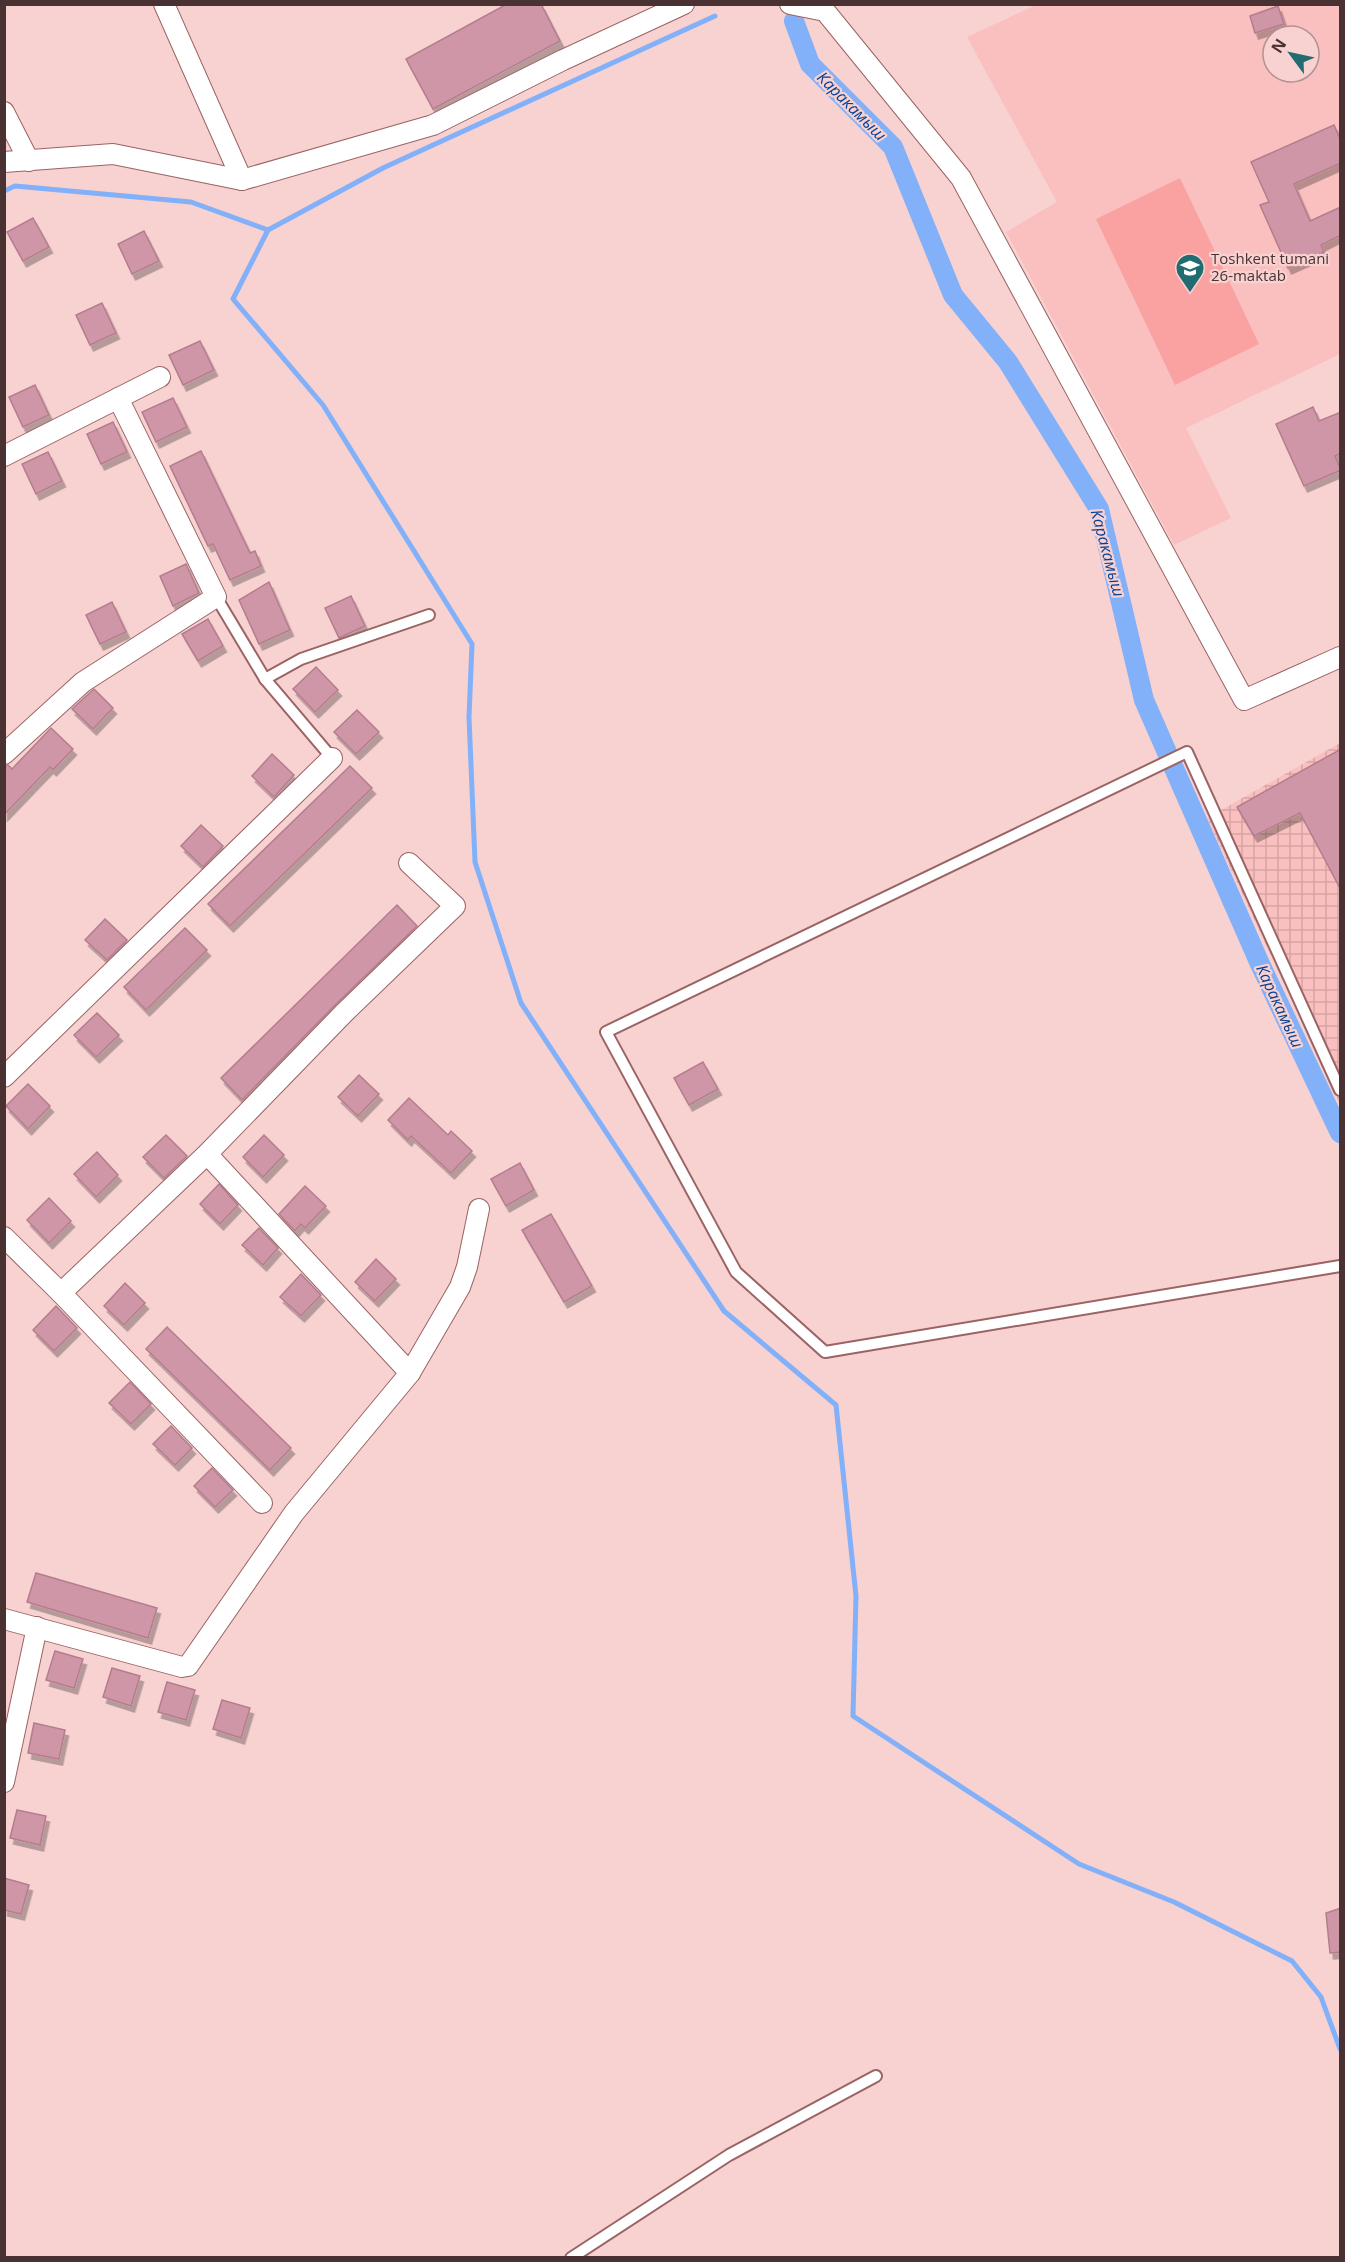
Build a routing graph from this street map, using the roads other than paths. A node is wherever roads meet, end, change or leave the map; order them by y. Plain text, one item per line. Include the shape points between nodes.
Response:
1 (164, 4) edge
2 (684, 4) edge
3 (798, 5) edge
4 (4, 112) edge
5 (29, 161) junction
6 (4, 162) edge
7 (242, 180) junction
8 (160, 377) dead end
9 (118, 398) junction
10 (4, 456) edge
11 (216, 597) junction
12 (429, 615) dead end
13 (1341, 657) edge
14 (265, 679) junction
15 (4, 754) edge
16 (332, 758) joint
17 (410, 863) dead end
18 (4, 1077) edge
19 (1341, 1090) edge
20 (207, 1154) junction
21 (479, 1209) dead end
22 (4, 1237) edge
23 (1341, 1266) edge
24 (61, 1293) junction
25 (410, 1373) junction
26 (262, 1503) dead end
27 (4, 1619) edge
28 (37, 1627) junction
29 (4, 1782) edge
30 (876, 2076) dead end
31 (571, 2258) edge

1 - 7 street
2 - 7 street via 433,125
3 - 13 street via 825,11 961,178 1244,700
4 - 5 street
5 - 6 street
5 - 7 street via 114,154
8 - 9 street
9 - 10 street
9 - 11 street
11 - 14 lane
11 - 15 street via 82,682
12 - 14 lane via 301,659
14 - 16 lane
16 - 18 street
17 - 20 street via 455,906
19 - 23 lane via 1187,752 606,1032 736,1272 825,1352
20 - 24 street
20 - 25 street
21 - 25 street via 460,1287
22 - 24 street
24 - 26 street
25 - 28 street via 294,1513 188,1666
27 - 28 street
28 - 29 street
30 - 31 lane via 729,2155

